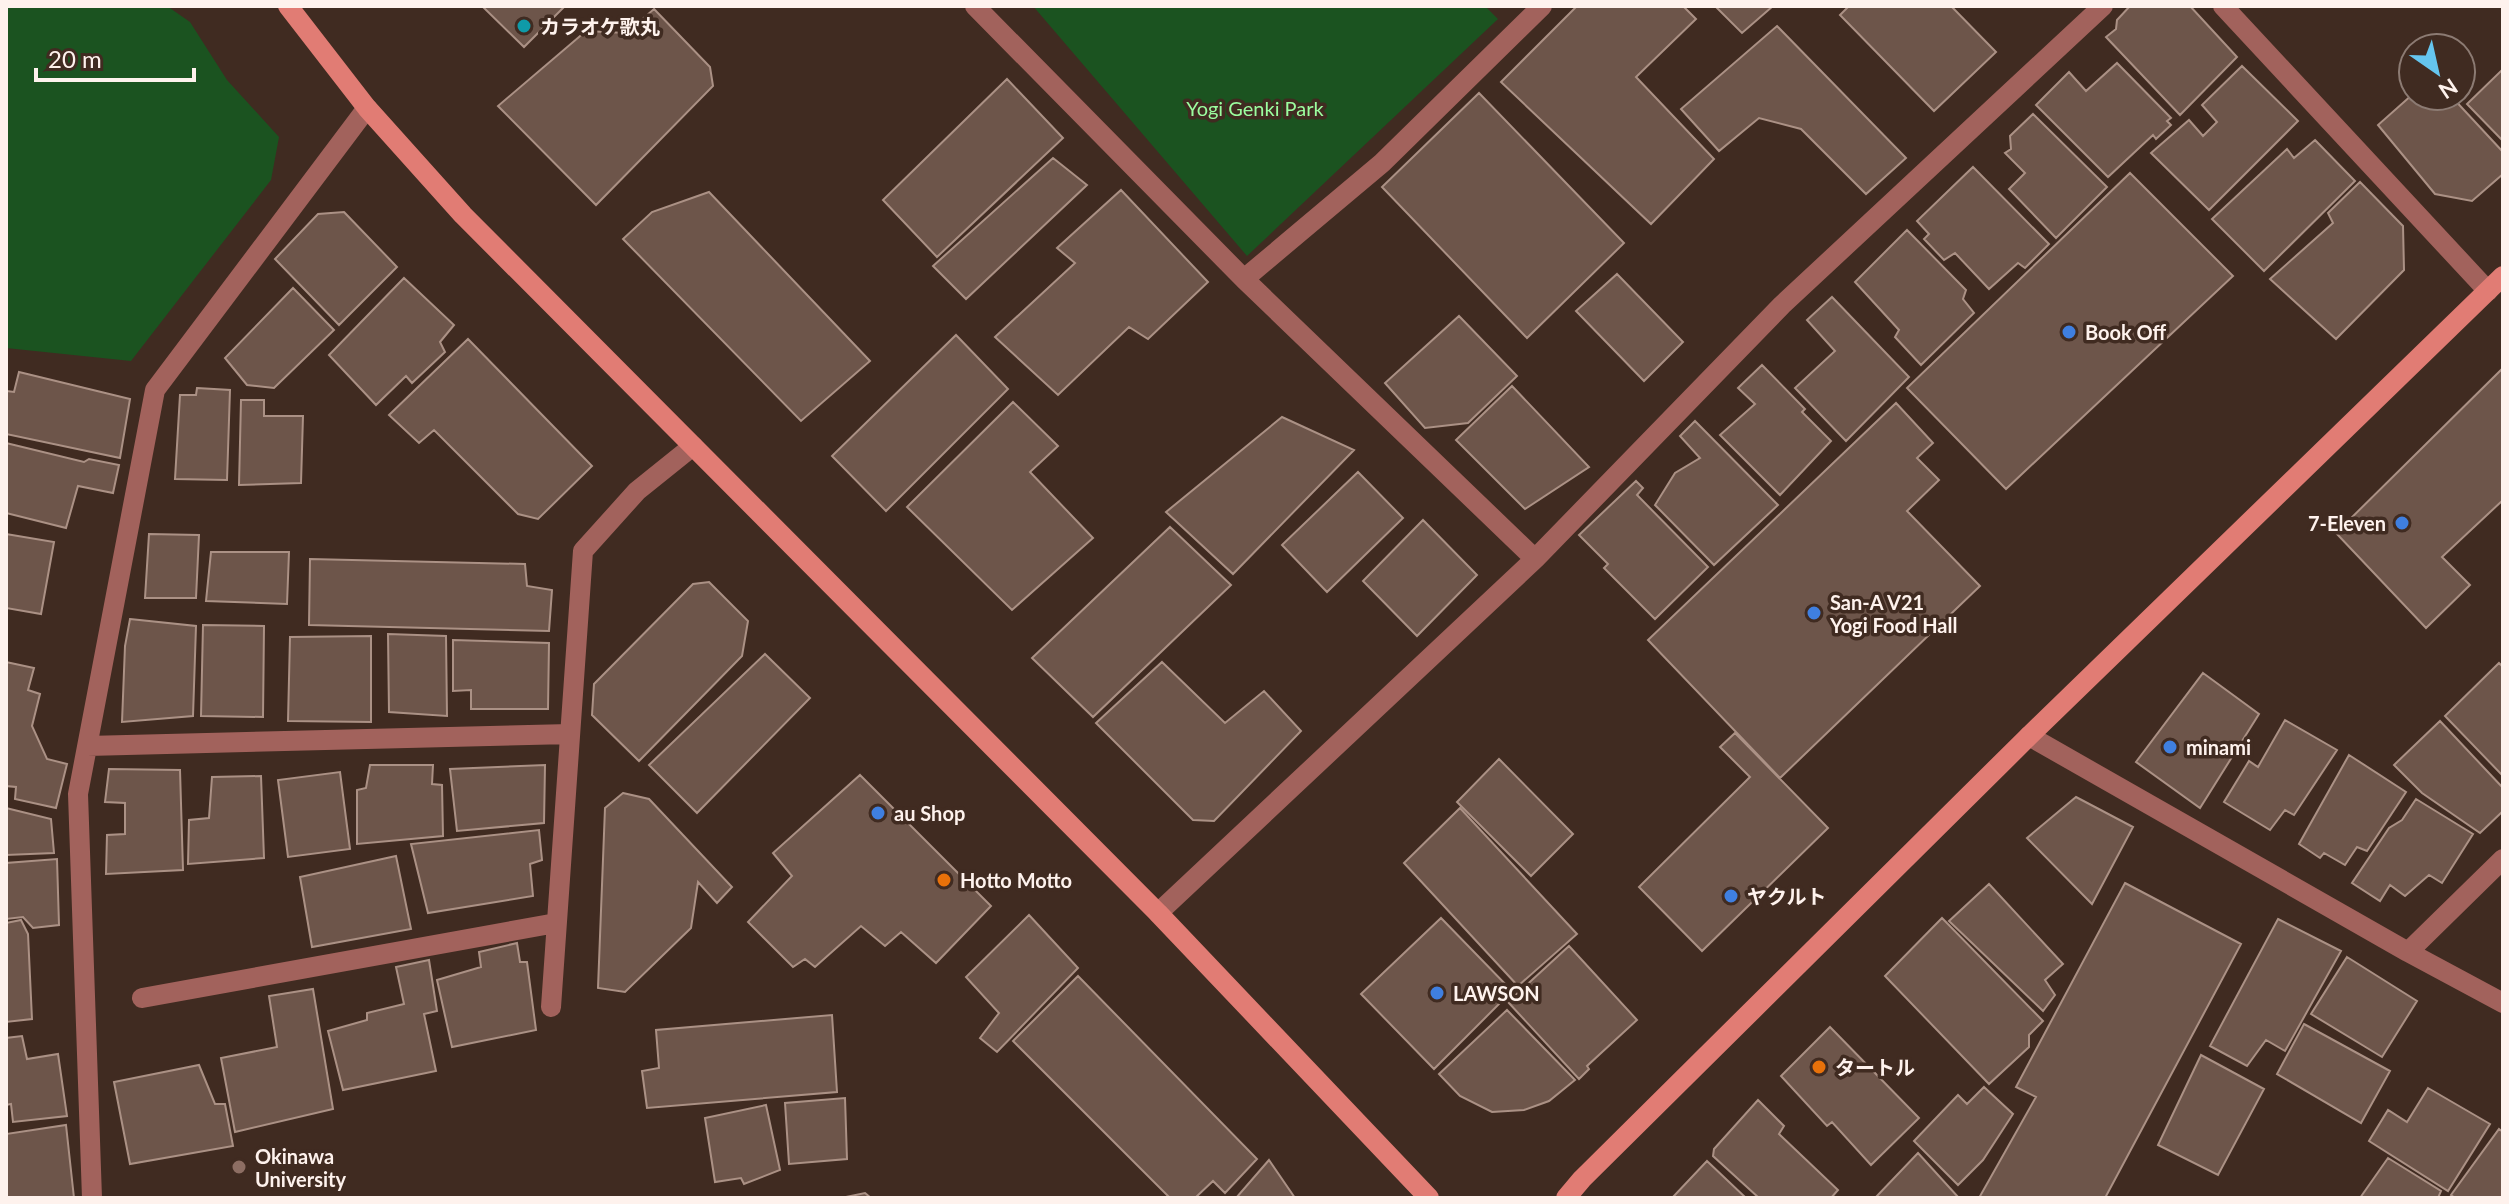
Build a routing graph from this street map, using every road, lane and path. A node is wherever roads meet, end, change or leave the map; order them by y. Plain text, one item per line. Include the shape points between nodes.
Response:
1 (288, 6) edge
2 (975, 6) edge
3 (1542, 6) edge
4 (2103, 6) edge
5 (2223, 6) edge
6 (367, 108) junction
7 (2503, 276) edge
8 (1244, 279) junction
9 (2488, 291) junction
10 (693, 446) junction
11 (1535, 559) junction
12 (570, 734) junction
13 (2029, 736) junction
14 (87, 746) junction
15 (2503, 859) edge
16 (1158, 913) junction
17 (556, 923) junction
18 (2408, 952) junction
19 (142, 998) dead end
20 (2503, 1003) edge
21 (551, 1007) dead end
22 (92, 1198) edge
23 (1429, 1198) edge
24 (1566, 1198) edge

1 - 6 street
2 - 8 street
3 - 8 street via 1382,163
4 - 11 street via 1782,305
5 - 9 street
6 - 10 street via 494,247
6 - 14 street via 155,390
7 - 9 street
8 - 11 street
9 - 13 street
10 - 12 street via 637,491 583,551
10 - 16 street
11 - 16 street
12 - 14 street
12 - 17 street
13 - 18 street
13 - 24 street
14 - 22 street via 78,794
15 - 18 street
16 - 23 street
17 - 19 street
17 - 21 street
18 - 20 street

